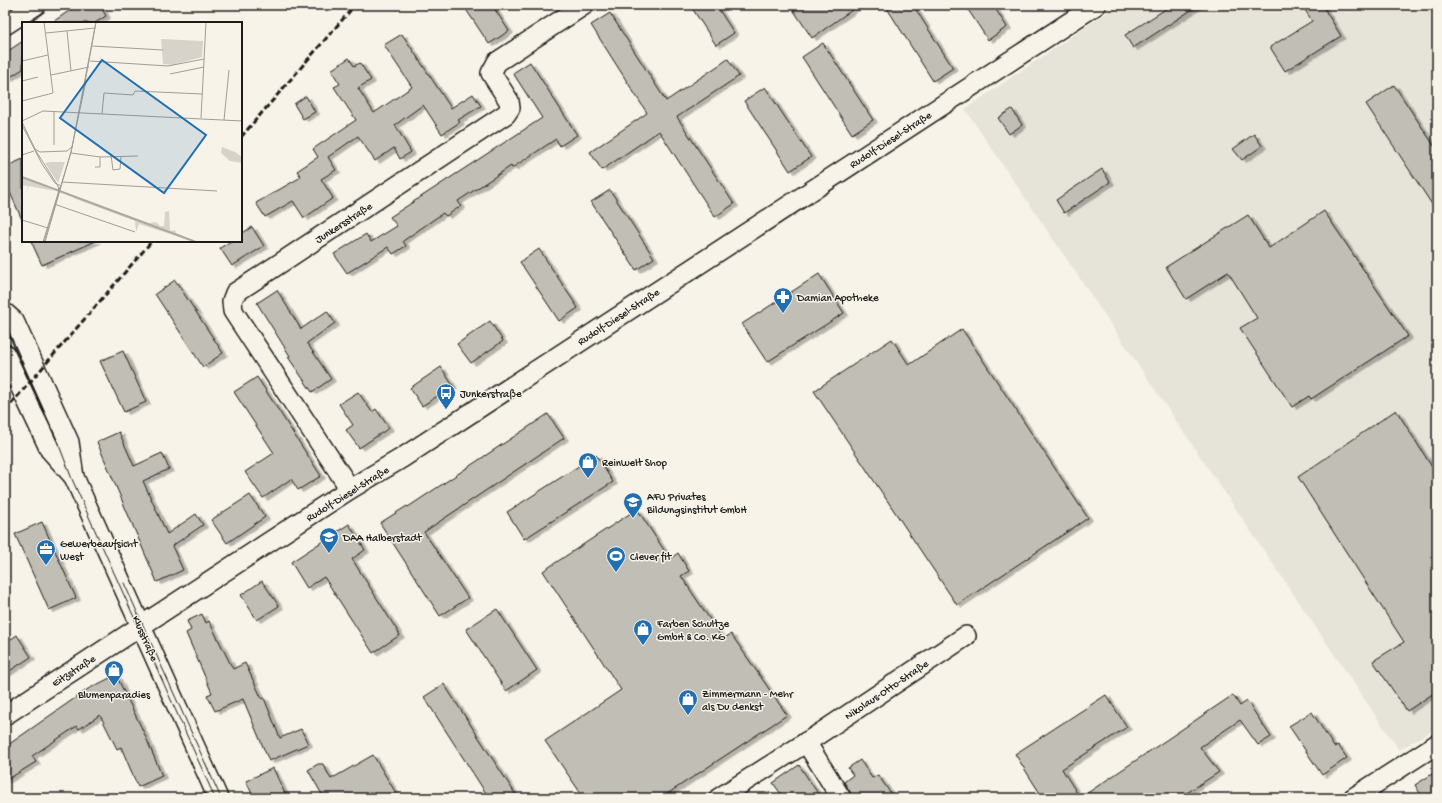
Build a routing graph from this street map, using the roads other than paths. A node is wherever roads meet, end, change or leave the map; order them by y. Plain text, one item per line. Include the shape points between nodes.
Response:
1 (36, 5) edge
2 (584, 5) edge
3 (1096, 5) edge
4 (5, 25) edge
5 (5, 313) edge
6 (20, 336) junction
7 (6, 358) edge
8 (74, 478) junction
9 (350, 489) junction
10 (140, 625) junction
11 (966, 636) dead end
12 (5, 715) edge
13 (806, 742) junction
14 (1437, 744) edge
15 (218, 798) edge
16 (719, 798) edge
17 (841, 798) edge
18 (1353, 798) edge

1 - 4 street
2 - 9 street, Junkersstraße via 494,66 491,73 509,101 510,108 506,114 235,293 232,301 233,311
3 - 9 street, Rudolf-Diesel-Straße via 402,458
5 - 6 street, Klusstraße via 14,321
6 - 7 street via 16,347
6 - 8 street, Klusstraße via 69,442
7 - 8 street, Klusstraße via 50,450
8 - 10 street, Klusstraße
9 - 10 street, Rudolf-Diesel-Straße
10 - 12 street, Eitzstraße
10 - 15 street, Klusstraße
11 - 13 street, Nikolaus-Otto-Straße
13 - 16 street, Nikolaus-Otto-Straße
13 - 17 street
14 - 18 street

